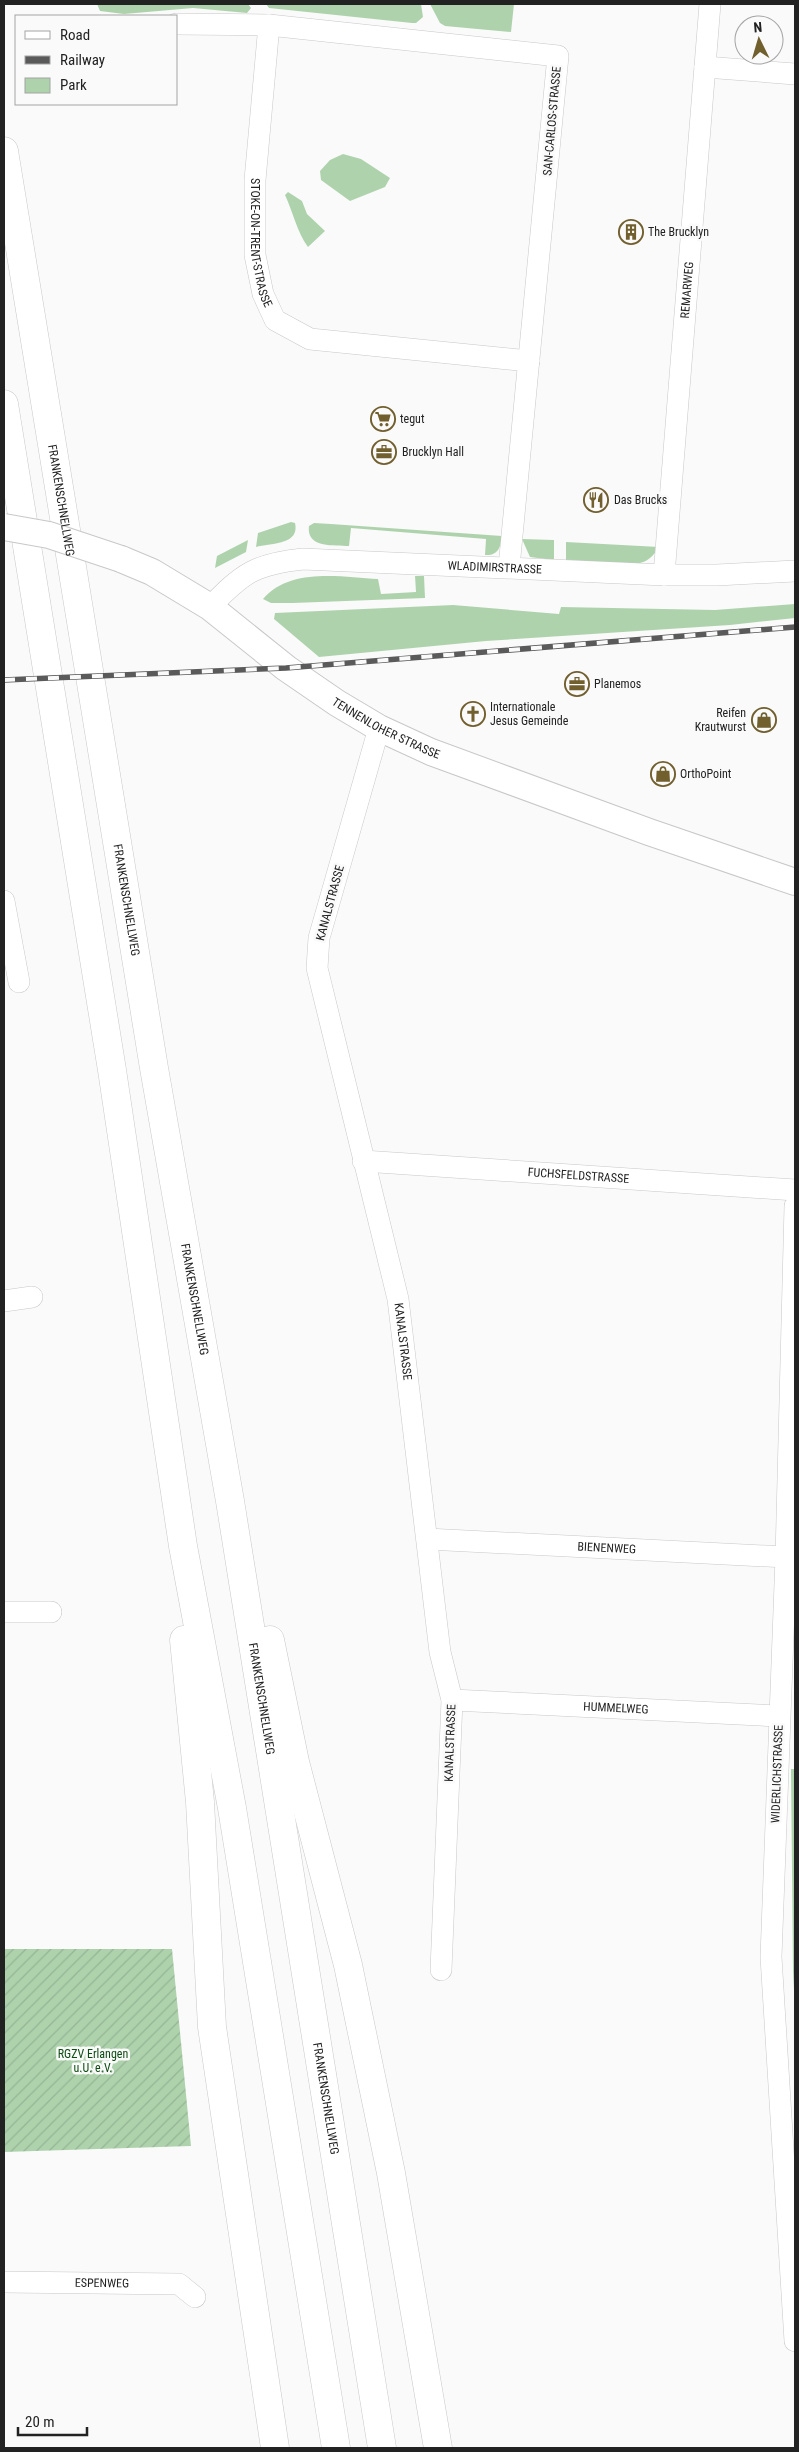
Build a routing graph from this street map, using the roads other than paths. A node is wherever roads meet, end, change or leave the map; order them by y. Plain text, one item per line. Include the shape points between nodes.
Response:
1 (710, 4) edge
2 (178, 24) edge
3 (269, 25) junction
4 (705, 67) junction
5 (795, 74) edge
6 (4, 151) edge
7 (529, 361) junction
8 (4, 404) edge
9 (4, 527) edge
10 (509, 567) junction
11 (795, 571) edge
12 (664, 575) junction
13 (210, 607) junction
14 (379, 728) junction
15 (795, 882) edge
16 (4, 901) edge
17 (19, 982) dead end
18 (363, 1161) junction
19 (795, 1190) edge
20 (795, 1206) edge
21 (32, 1297) dead end
22 (4, 1301) edge
23 (230, 1501) junction
24 (426, 1538) junction
25 (183, 1546) junction
26 (786, 1557) junction
27 (4, 1612) edge
28 (51, 1612) dead end
29 (452, 1700) junction
30 (780, 1716) junction
31 (441, 1970) dead end
32 (4, 2282) edge
33 (195, 2297) dead end
34 (795, 2341) edge
35 (275, 2448) edge
36 (336, 2448) edge
37 (382, 2448) edge
38 (438, 2448) edge

1 - 4 street, REMARWEG
2 - 3 street, SAN-CARLOS-STRASSE
3 - 7 street, STOKE-ON-TRENT-STRASSE via 255,180 255,255 263,294 275,320 310,339
3 - 7 street, SAN-CARLOS-STRASSE via 558,56
4 - 5 street
4 - 12 street, REMARWEG
6 - 23 highway, FRANKENSCHNELLWEG via 154,1068
7 - 10 street, SAN-CARLOS-STRASSE
8 - 25 highway via 110,1061
9 - 13 street, TENNENLOHER STRASSE, bridge via 49,535 121,559 152,572
10 - 12 street, WLADIMIRSTRASSE
10 - 13 street, WLADIMIRSTRASSE via 324,560 279,562 264,565 242,576
11 - 12 street, WLADIMIRSTRASSE
13 - 14 street, TENNENLOHER STRASSE via 286,668
14 - 15 street, TENNENLOHER STRASSE via 431,752
14 - 18 street, KANALSTRASSE via 319,938 317,968
16 - 17 street
18 - 19 street, FUCHSFELDSTRASSE
18 - 24 street, KANALSTRASSE via 398,1299
20 - 26 street, WIDERLICHSTRASSE
21 - 22 street
23 - 37 highway, FRANKENSCHNELLWEG
23 - 38 highway via 264,1612 295,1762 348,1965 391,2173
24 - 26 street, BIENENWEG
24 - 29 street, KANALSTRASSE via 440,1652
25 - 35 highway via 183,1622 200,1802 212,2027
25 - 36 highway via 232,1808
26 - 30 street, WIDERLICHSTRASSE
27 - 28 street
29 - 30 street, HUMMELWEG
29 - 31 street, KANALSTRASSE
30 - 34 street, WIDERLICHSTRASSE via 771,1956
32 - 33 street, ESPENWEG via 179,2284

